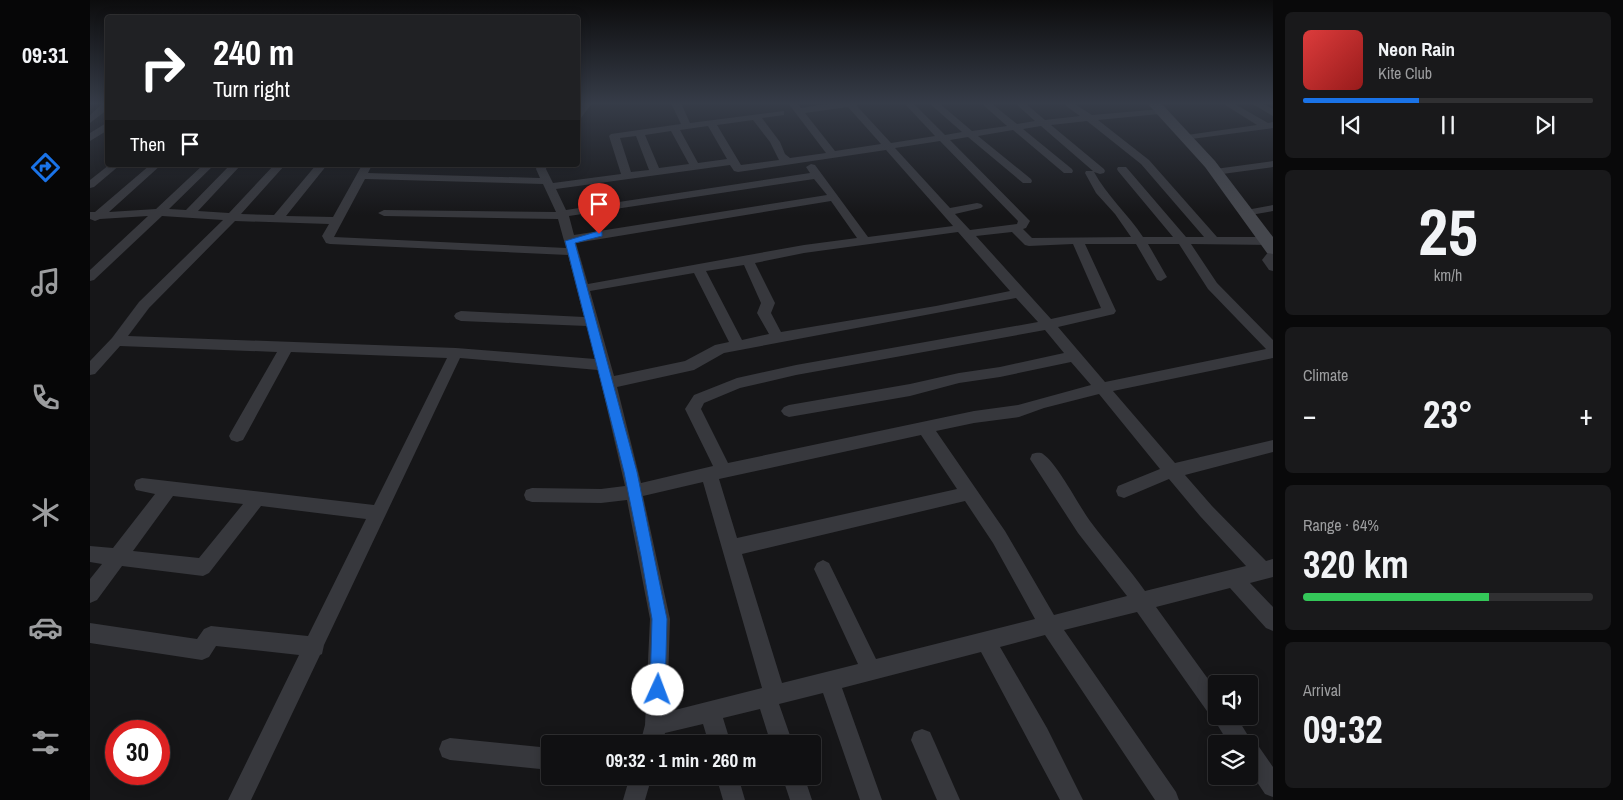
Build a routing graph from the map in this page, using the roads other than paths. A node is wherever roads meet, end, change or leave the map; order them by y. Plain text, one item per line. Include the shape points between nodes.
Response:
1 (615, 140) edge
2 (642, 140) edge
3 (680, 140) edge
4 (722, 140) edge
5 (774, 140) edge
6 (822, 140) edge
7 (883, 140) edge
8 (932, 140) edge
9 (942, 140) edge
10 (976, 140) edge
11 (1030, 140) edge
12 (1061, 140) edge
13 (1116, 140) edge
14 (1189, 140) edge
15 (889, 147) junction
16 (832, 154) junction
17 (803, 158) junction
18 (733, 161) junction
19 (788, 161) junction
20 (1273, 164) edge
21 (694, 166) junction
22 (112, 167) edge
23 (154, 167) edge
24 (207, 167) edge
25 (234, 167) edge
26 (278, 167) edge
27 (320, 167) edge
28 (366, 167) edge
29 (1122, 169) dead end
30 (655, 171) junction
31 (1068, 171) dead end
32 (1216, 172) junction
33 (542, 173) edge
34 (627, 175) junction
35 (817, 175) junction
36 (361, 176) junction
37 (1027, 181) dead end
38 (90, 184) edge
39 (834, 197) junction
40 (977, 206) dead end
41 (1273, 208) edge
42 (160, 212) junction
43 (947, 212) junction
44 (384, 213) dead end
45 (1245, 213) junction
46 (189, 214) junction
47 (562, 215) junction
48 (232, 217) junction
49 (92, 218) edge
50 (277, 219) junction
51 (337, 221) junction
52 (1015, 228) junction
53 (964, 231) junction
54 (1077, 240) junction
55 (865, 241) junction
56 (1141, 242) junction
57 (1184, 242) junction
58 (1215, 242) junction
59 (571, 247) junction
60 (1272, 247) edge
61 (748, 260) junction
62 (1273, 267) edge
63 (698, 268) junction
64 (90, 277) edge
65 (1161, 278) dead end
66 (582, 289) junction
67 (1019, 293) junction
68 (461, 316) dead end
69 (591, 322) junction
70 (1047, 324) junction
71 (778, 338) junction
72 (117, 341) junction
73 (738, 346) junction
74 (287, 347) junction
75 (1273, 348) edge
76 (456, 353) junction
77 (1273, 353) edge
78 (1074, 356) junction
79 (604, 365) junction
80 (90, 370) edge
81 (608, 383) junction
82 (1102, 388) junction
83 (789, 411) dead end
84 (925, 428) junction
85 (237, 436) dead end
86 (1273, 446) edge
87 (1038, 459) dead end
88 (1172, 471) junction
89 (716, 472) junction
90 (142, 485) dead end
91 (169, 488) junction
92 (634, 492) junction
93 (1124, 492) dead end
94 (969, 493) junction
95 (532, 495) dead end
96 (258, 498) junction
97 (379, 512) junction
98 (731, 548) junction
99 (90, 554) edge
100 (117, 557) junction
101 (823, 569) dead end
102 (1268, 569) edge
103 (1234, 579) junction
104 (90, 594) edge
105 (1140, 602) junction
106 (1273, 621) edge
107 (1049, 625) junction
108 (90, 633) edge
109 (986, 641) junction
110 (315, 647) junction
111 (871, 670) junction
112 (829, 681) junction
113 (771, 696) junction
114 (1208, 696) edge
115 (710, 712) junction
116 (654, 734) edge
117 (717, 735) edge
118 (780, 735) edge
119 (922, 740) dead end
120 (450, 749) dead end
121 (541, 758) edge
122 (1258, 765) edge
123 (638, 785) edge
124 (730, 785) edge
125 (796, 785) edge
126 (1273, 786) edge
127 (239, 800) edge
128 (634, 800) edge
129 (734, 800) edge
130 (802, 800) edge
131 (871, 800) edge
132 (949, 800) edge
133 (1072, 800) edge
134 (1168, 800) edge

1 - 34 street
2 - 30 street
3 - 21 street
4 - 18 street
5 - 19 street via 781,156
6 - 16 street
7 - 15 street
8 - 15 street
9 - 52 street via 1024,221 1022,226
10 - 37 street
11 - 31 street
12 - 56 street via 1095,172 1092,179
13 - 58 street via 1145,162
14 - 32 main road
15 - 16 street
15 - 43 street
16 - 17 street
17 - 19 street
17 - 35 street
18 - 19 street via 738,169
18 - 21 street
20 - 32 street
21 - 30 street
22 - 38 street
23 - 49 street
24 - 42 street
25 - 46 street
26 - 48 street
27 - 50 street
28 - 36 street
29 - 57 street
30 - 34 street
32 - 45 main road
33 - 34 street
33 - 36 street
33 - 47 street
35 - 39 street
35 - 47 street
36 - 51 street
39 - 55 street
39 - 59 street via 599,234
40 - 43 street
41 - 45 street
42 - 46 street
42 - 49 street
42 - 64 street
43 - 53 street
44 - 47 street
45 - 60 main road
46 - 48 street
47 - 59 street
48 - 50 street
48 - 72 street via 144,305
50 - 51 street
51 - 59 street via 328,236 330,240
52 - 53 street
52 - 54 street via 1029,242
53 - 55 street
53 - 67 street
54 - 56 street
54 - 70 street via 1108,311
55 - 61 street
56 - 57 street
56 - 65 street
57 - 58 street
57 - 75 street via 1228,306
58 - 60 street
59 - 66 street
60 - 62 street via 1268,260
61 - 63 street
61 - 71 street via 768,303 764,313
63 - 66 street
63 - 73 street
66 - 69 street
67 - 70 street
67 - 71 street
68 - 69 street
69 - 79 street
70 - 78 street
70 - 89 street via 796,370 737,383 699,399 692,409
71 - 73 street
72 - 74 street
72 - 80 street
73 - 81 street via 720,349 689,366
74 - 76 street
74 - 85 street
76 - 79 street
76 - 97 street
77 - 82 street
78 - 82 street
78 - 83 street
79 - 81 street
81 - 92 street
82 - 84 street via 1019,411
82 - 88 street
84 - 89 street
84 - 94 street
86 - 88 street
87 - 105 street
88 - 93 street
88 - 102 street via 1206,511
89 - 92 street
89 - 98 street
90 - 91 street
91 - 96 street
91 - 100 street
92 - 95 street via 592,497
92 - 116 street via 660,619
94 - 98 street
94 - 107 street via 999,537
96 - 97 street
96 - 100 street via 203,567
97 - 110 street
98 - 113 street
99 - 100 street
100 - 104 street
101 - 111 street
102 - 103 street
103 - 105 street
103 - 106 street
105 - 107 street
105 - 114 street
107 - 109 street
107 - 134 street
108 - 110 street via 202,650 211,636
109 - 111 street
109 - 133 street
110 - 127 street
111 - 112 street
112 - 113 street
112 - 131 street
113 - 115 street
113 - 118 street
115 - 116 street
115 - 117 street
119 - 132 street
120 - 121 street
122 - 126 street
123 - 128 street
124 - 129 street
125 - 130 street

